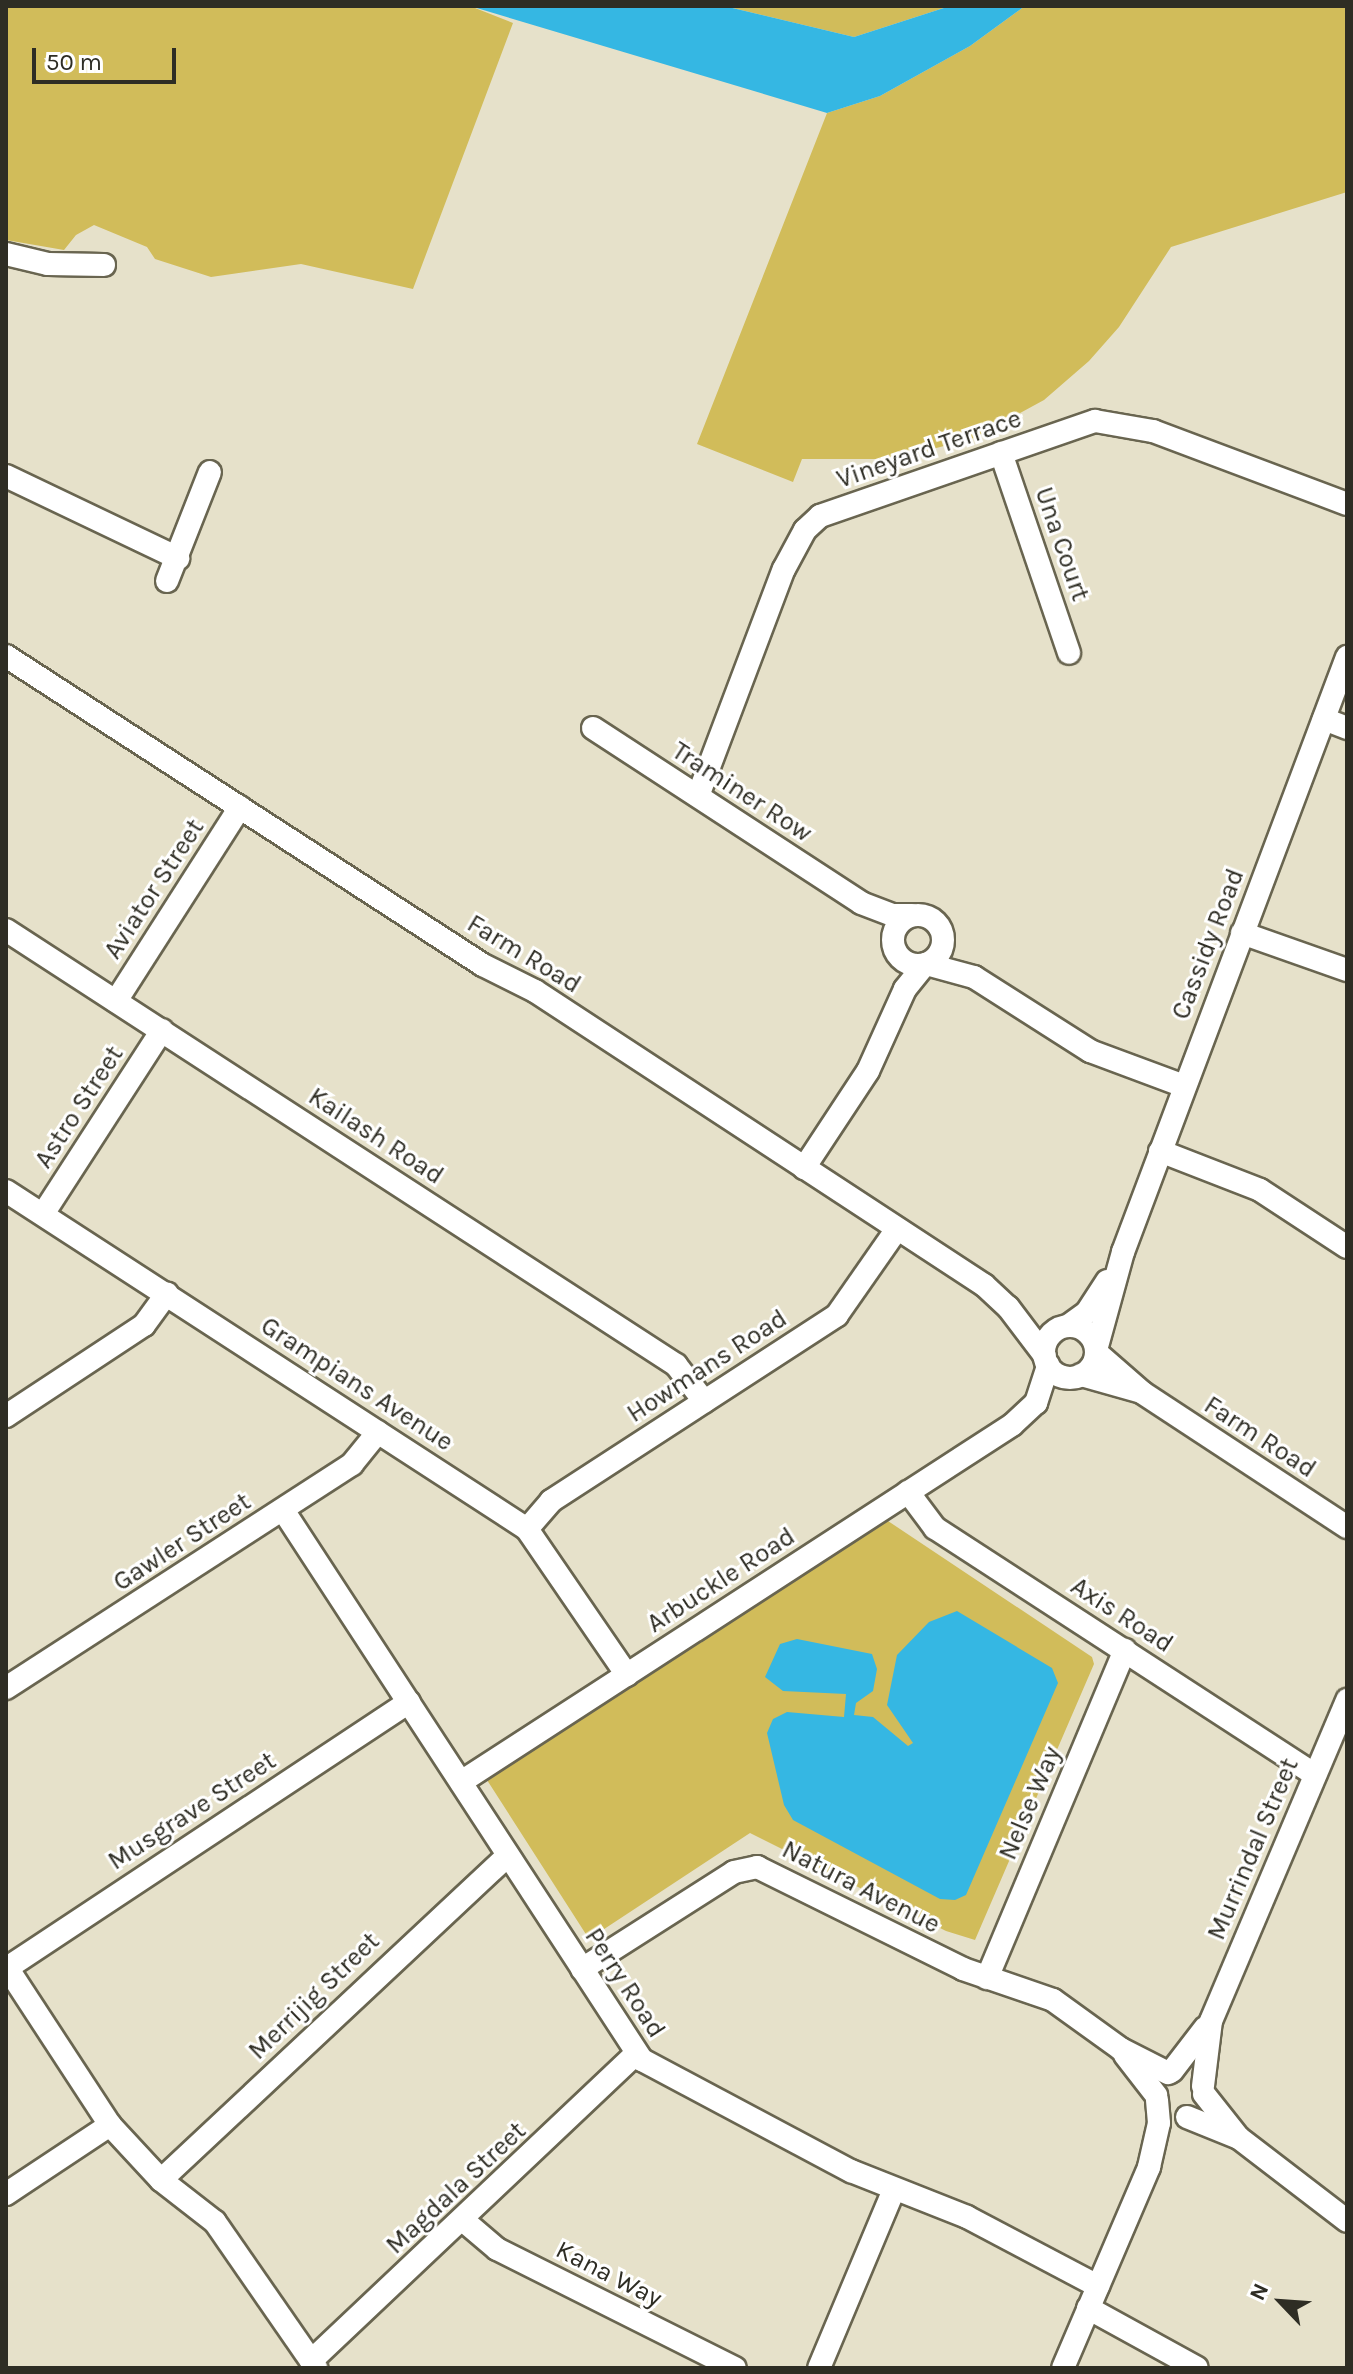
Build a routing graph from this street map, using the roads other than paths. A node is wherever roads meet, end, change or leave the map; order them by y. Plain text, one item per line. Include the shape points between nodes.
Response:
1 (6, 254) edge
2 (104, 265) dead end
3 (1001, 453) junction
4 (210, 472) dead end
5 (6, 476) edge
6 (1347, 504) edge
7 (178, 558) junction
8 (167, 581) dead end
9 (1069, 653) dead end
10 (6, 656) edge
11 (1347, 657) edge
12 (1324, 719) junction
13 (593, 728) dead end
14 (1347, 728) edge
15 (698, 796) junction
16 (240, 807) junction
17 (861, 903) junction
18 (912, 915) junction
19 (6, 930) edge
20 (1242, 933) junction
21 (943, 935) junction
22 (894, 948) junction
23 (926, 964) junction
24 (1347, 970) edge
25 (974, 977) junction
26 (116, 1001) junction
27 (893, 1009) junction
28 (162, 1030) junction
29 (1184, 1086) junction
30 (1160, 1151) junction
31 (804, 1168) junction
32 (6, 1191) edge
33 (43, 1214) junction
34 (897, 1229) junction
35 (1347, 1247) edge
36 (1123, 1252) junction
37 (167, 1293) junction
38 (1008, 1307) junction
39 (1064, 1327) junction
40 (1096, 1351) junction
41 (1046, 1360) junction
42 (1080, 1376) junction
43 (1143, 1393) junction
44 (704, 1401) junction
45 (6, 1416) edge
46 (1012, 1425) junction
47 (378, 1432) junction
48 (908, 1492) junction
49 (283, 1510) junction
50 (1347, 1527) edge
51 (527, 1529) junction
52 (1125, 1650) junction
53 (627, 1675) junction
54 (6, 1688) edge
55 (1347, 1700) edge
56 (409, 1702) junction
57 (1315, 1775) junction
58 (461, 1782) junction
59 (508, 1855) junction
60 (6, 1967) edge
61 (582, 1969) junction
62 (987, 1978) junction
63 (1211, 2021) junction
64 (1121, 2049) junction
65 (637, 2053) junction
66 (1170, 2072) junction
67 (1203, 2090) junction
68 (1156, 2098) junction
69 (1185, 2117) junction
70 (110, 2125) junction
71 (1239, 2138) junction
72 (1149, 2167) junction
73 (161, 2180) junction
74 (894, 2190) junction
75 (6, 2194) edge
76 (464, 2221) junction
77 (1347, 2221) edge
78 (1098, 2286) junction
79 (1088, 2308) junction
80 (314, 2364) edge
81 (735, 2368) edge
82 (819, 2368) edge
83 (1063, 2368) edge
84 (1197, 2368) edge

1 - 2 street via 48,264
3 - 6 street, Vineyard Terrace via 1095,421 1121,423
3 - 9 street, Una Court
3 - 15 street, Vineyard Terrace via 820,516 805,530 784,569
4 - 7 street
5 - 7 street
7 - 8 street
10 - 16 street, Farm Road
11 - 12 street, Cassidy Road
12 - 14 street
12 - 20 street, Cassidy Road
13 - 15 street, Traminer Row
15 - 17 street, Traminer Row
16 - 26 street, Aviator Street
16 - 31 street, Farm Road
17 - 18 street, Traminer Row via 892,915
17 - 22 street, Traminer Row
18 - 21 street via 931,918
18 - 22 street via 897,926
19 - 26 street, Kailash Road
20 - 24 street
20 - 29 street, Cassidy Road
21 - 23 street via 940,954
21 - 25 street
22 - 23 street via 910,964
22 - 27 street
23 - 25 street
23 - 27 street
25 - 29 street via 1090,1051
26 - 28 street, Kailash Road
27 - 31 street via 868,1071
28 - 33 street, Astro Street
28 - 44 street, Kailash Road via 676,1365
29 - 30 street, Cassidy Road
30 - 35 street via 1260,1190
30 - 36 street, Cassidy Road
31 - 34 street, Farm Road
32 - 33 street, Grampians Avenue
33 - 37 street, Grampians Avenue
34 - 38 street, Farm Road
34 - 44 street, Howmans Road via 837,1315
36 - 39 street, Cassidy Road via 1089,1310
36 - 40 street, Cassidy Road
37 - 45 street via 139,1330
37 - 47 street, Grampians Avenue
38 - 39 street, Farm Road
38 - 41 street, Farm Road
39 - 40 street via 1084,1330
39 - 41 street via 1048,1339
40 - 42 street via 1092,1366
40 - 43 street, Farm Road
41 - 42 street via 1061,1376
41 - 46 street, Arbuckle Road via 1036,1403
42 - 43 street, Farm Road
42 - 46 street, Arbuckle Road via 1034,1417
43 - 50 street, Farm Road
44 - 51 street, Howmans Road via 551,1501
46 - 48 street, Arbuckle Road
47 - 49 street, Gawler Street via 352,1464
47 - 51 street, Grampians Avenue
48 - 52 street, Axis Road via 935,1528
48 - 53 street, Arbuckle Road
49 - 54 street, Gawler Street
49 - 56 street, Perry Road
51 - 53 street, Grampians Avenue
52 - 57 street, Axis Road
52 - 62 street, Nelse Way
53 - 58 street, Arbuckle Road
55 - 57 street, Murrindal Street
56 - 58 street, Perry Road
56 - 60 street, Musgrave Street
57 - 63 street, Murrindal Street
58 - 59 street, Perry Road
59 - 61 street, Perry Road
59 - 73 street, Merrijig Street
60 - 70 street
61 - 62 street, Natura Avenue via 751,1866
61 - 65 street, Perry Road
62 - 64 street, Natura Avenue via 1053,2000
63 - 66 street, Murrindal Street
63 - 67 street, Murrindal Street
64 - 66 street, Natura Avenue
64 - 68 street, Natura Avenue
65 - 74 street, Perry Road via 658,2071
65 - 76 street, Magdala Street
66 - 67 street via 1190,2072
66 - 68 street
67 - 69 street via 1199,2108
67 - 71 street
68 - 69 street via 1167,2114
68 - 72 street via 1158,2132
69 - 71 street
69 - 72 street
70 - 73 street
70 - 75 street
71 - 77 street
72 - 78 street
73 - 80 street via 215,2222
74 - 78 street, Perry Road via 980,2223
74 - 82 street
76 - 80 street, Magdala Street
76 - 81 street, Kana Way via 497,2249
78 - 79 street
79 - 83 street
79 - 84 street

